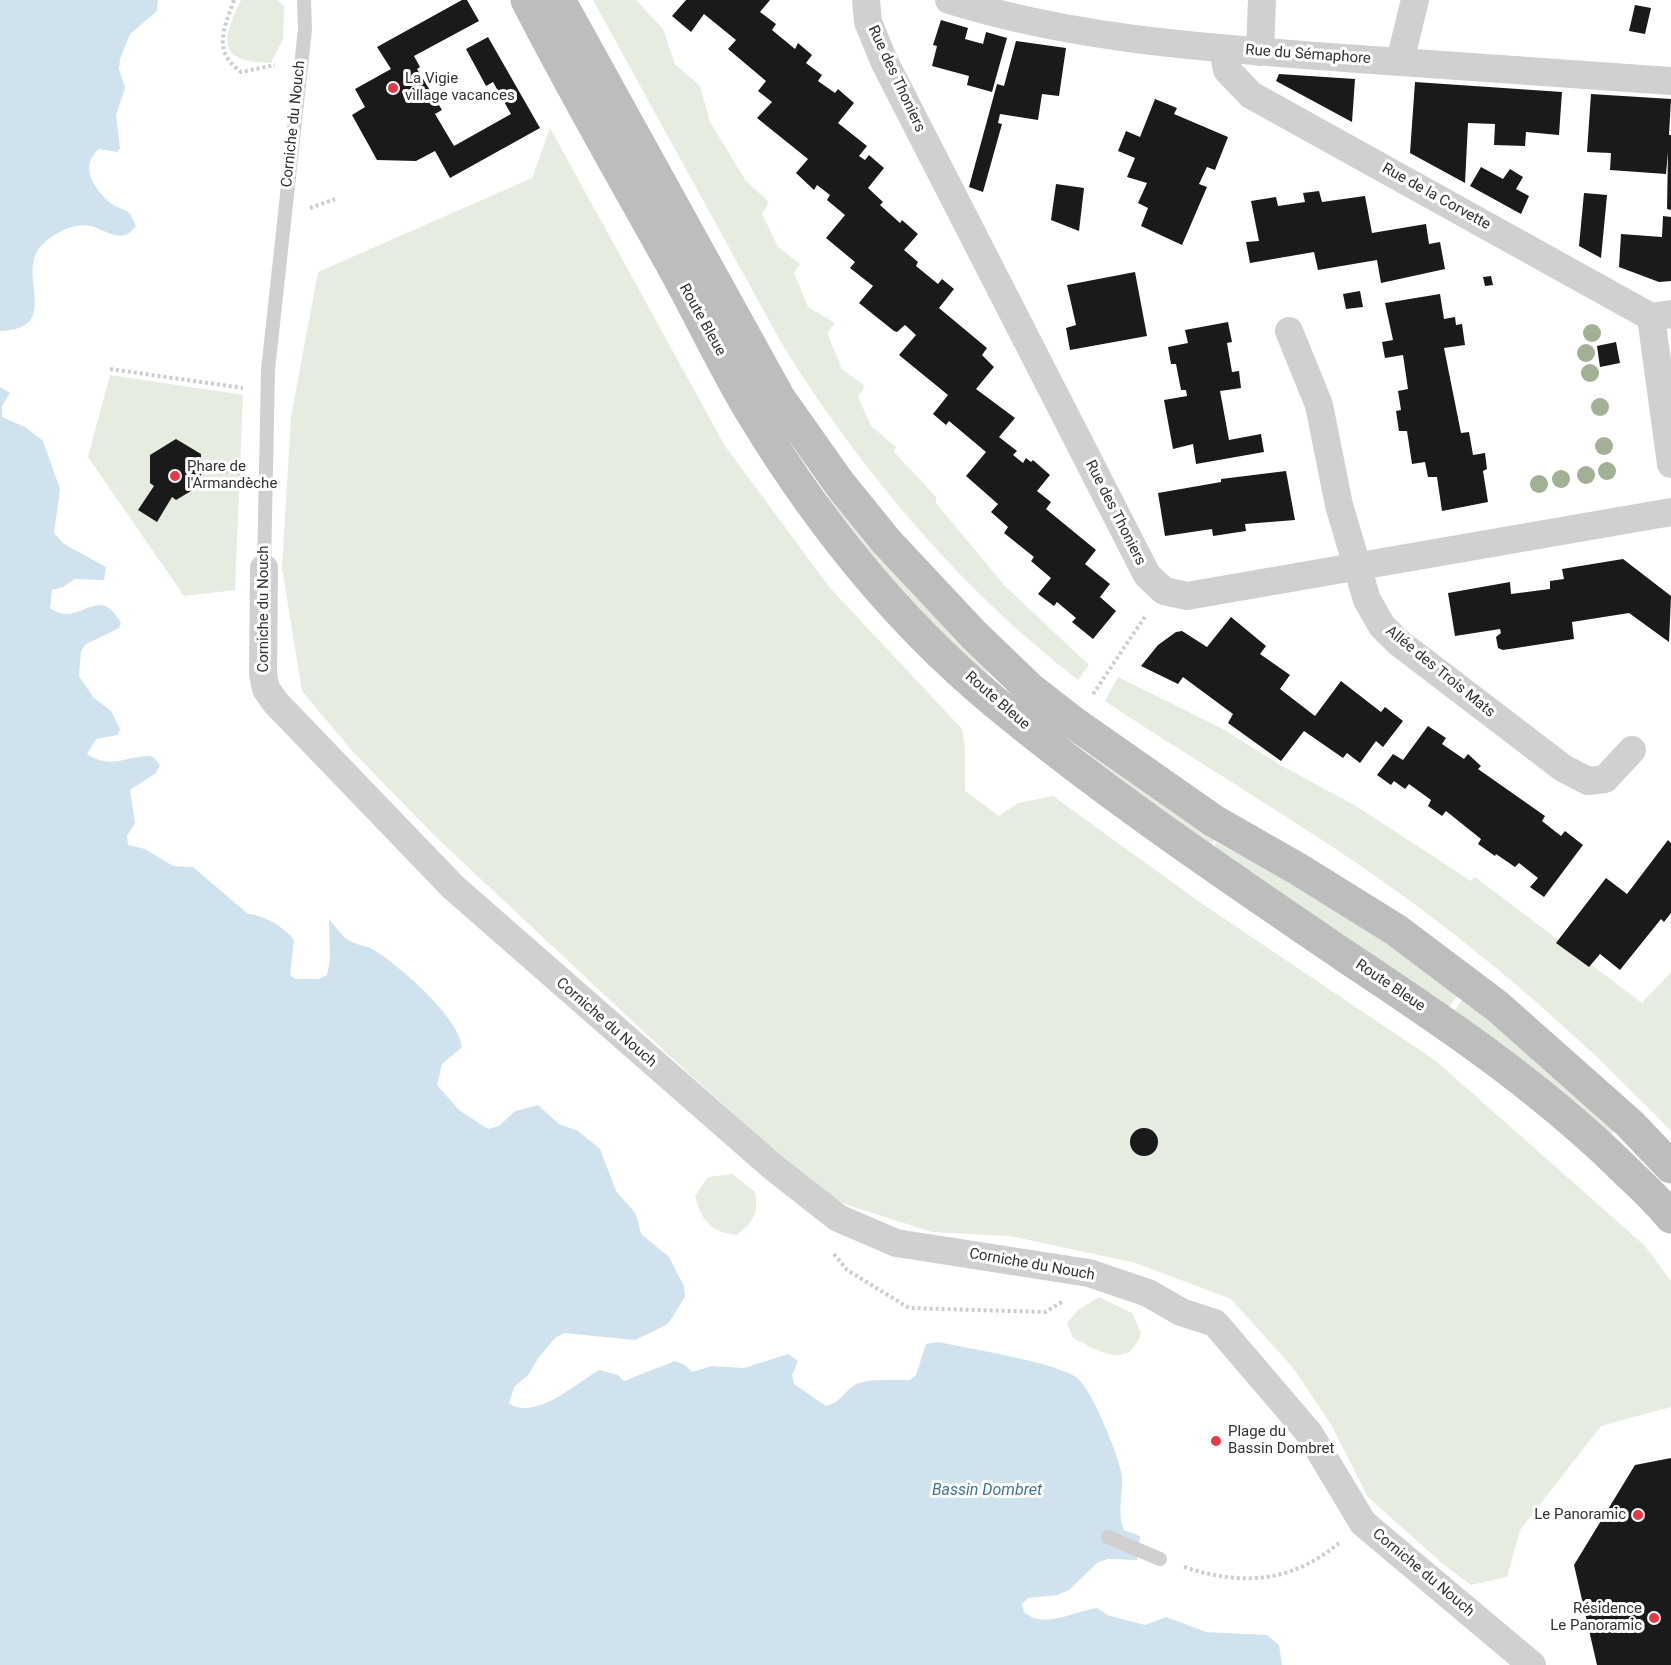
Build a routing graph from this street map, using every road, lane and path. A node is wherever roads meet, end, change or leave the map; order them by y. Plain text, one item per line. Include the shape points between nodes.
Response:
1 (234, 0) edge
2 (304, 0) edge
3 (527, 0) edge
4 (559, 0) edge
5 (866, 0) edge
6 (949, 0) edge
7 (1262, 0) edge
8 (1415, 0) edge
9 (305, 29) junction
10 (1223, 50) junction
11 (1260, 52) junction
12 (1400, 61) junction
13 (1671, 81) edge
14 (1661, 316) edge
15 (1289, 331) dead end
16 (110, 369) dead end
17 (267, 392) junction
18 (1671, 464) edge
19 (201, 469) dead end
20 (240, 472) dead end
21 (1671, 512) edge
22 (1358, 565) junction
23 (264, 568) joint
24 (1164, 591) junction
25 (1092, 695) dead end
26 (1632, 750) dead end
27 (1671, 1167) edge
28 (1671, 1217) edge
29 (838, 1218) junction
30 (1089, 1273) junction
31 (1363, 1523) junction
32 (1108, 1537) dead end
33 (1160, 1559) joint
34 (1532, 1665) edge

1 - 9 path via 222,51 241,72 281,64
2 - 9 lane, Corniche du Nouch
3 - 28 street, Route Bleue via 750,410 814,509 875,585 1009,715 1268,904 1470,1040 1535,1089
4 - 27 street, Route Bleue via 779,398 886,541 974,636 1029,688 1083,730 1214,821 1396,930 1497,1006 1630,1124
5 - 24 street, Rue des Thoniers via 868,22 884,61 1147,575
6 - 10 street, Rue du Sémaphore via 1057,26
7 - 11 street
8 - 12 street
9 - 17 lane, Corniche du Nouch
10 - 11 street, Rue du Sémaphore
10 - 14 street, Rue de la Corvette via 1227,70 1251,95
11 - 12 street, Rue du Sémaphore
12 - 13 street, Rue du Sémaphore
14 - 18 street
15 - 22 street, Allée des Trois Mats via 1319,405 1339,505
16 - 17 path
17 - 23 lane, Corniche du Nouch
19 - 20 path
21 - 22 street
22 - 24 street via 1187,596
22 - 26 street, Allée des Trois Mats via 1367,600 1382,626 1398,642 1563,768 1588,781 1605,779
23 - 29 street, Corniche du Nouch via 262,674 276,703 453,887 720,1121
24 - 25 path
29 - 30 street, Corniche du Nouch via 896,1244
29 - 30 path via 831,1250 847,1270 909,1308 1045,1312 1059,1306
30 - 31 street, Corniche du Nouch via 1148,1293 1181,1312 1215,1323 1309,1433
31 - 33 path via 1319,1560 1283,1576 1247,1579 1198,1572
31 - 34 street, Corniche du Nouch
32 - 33 lane

